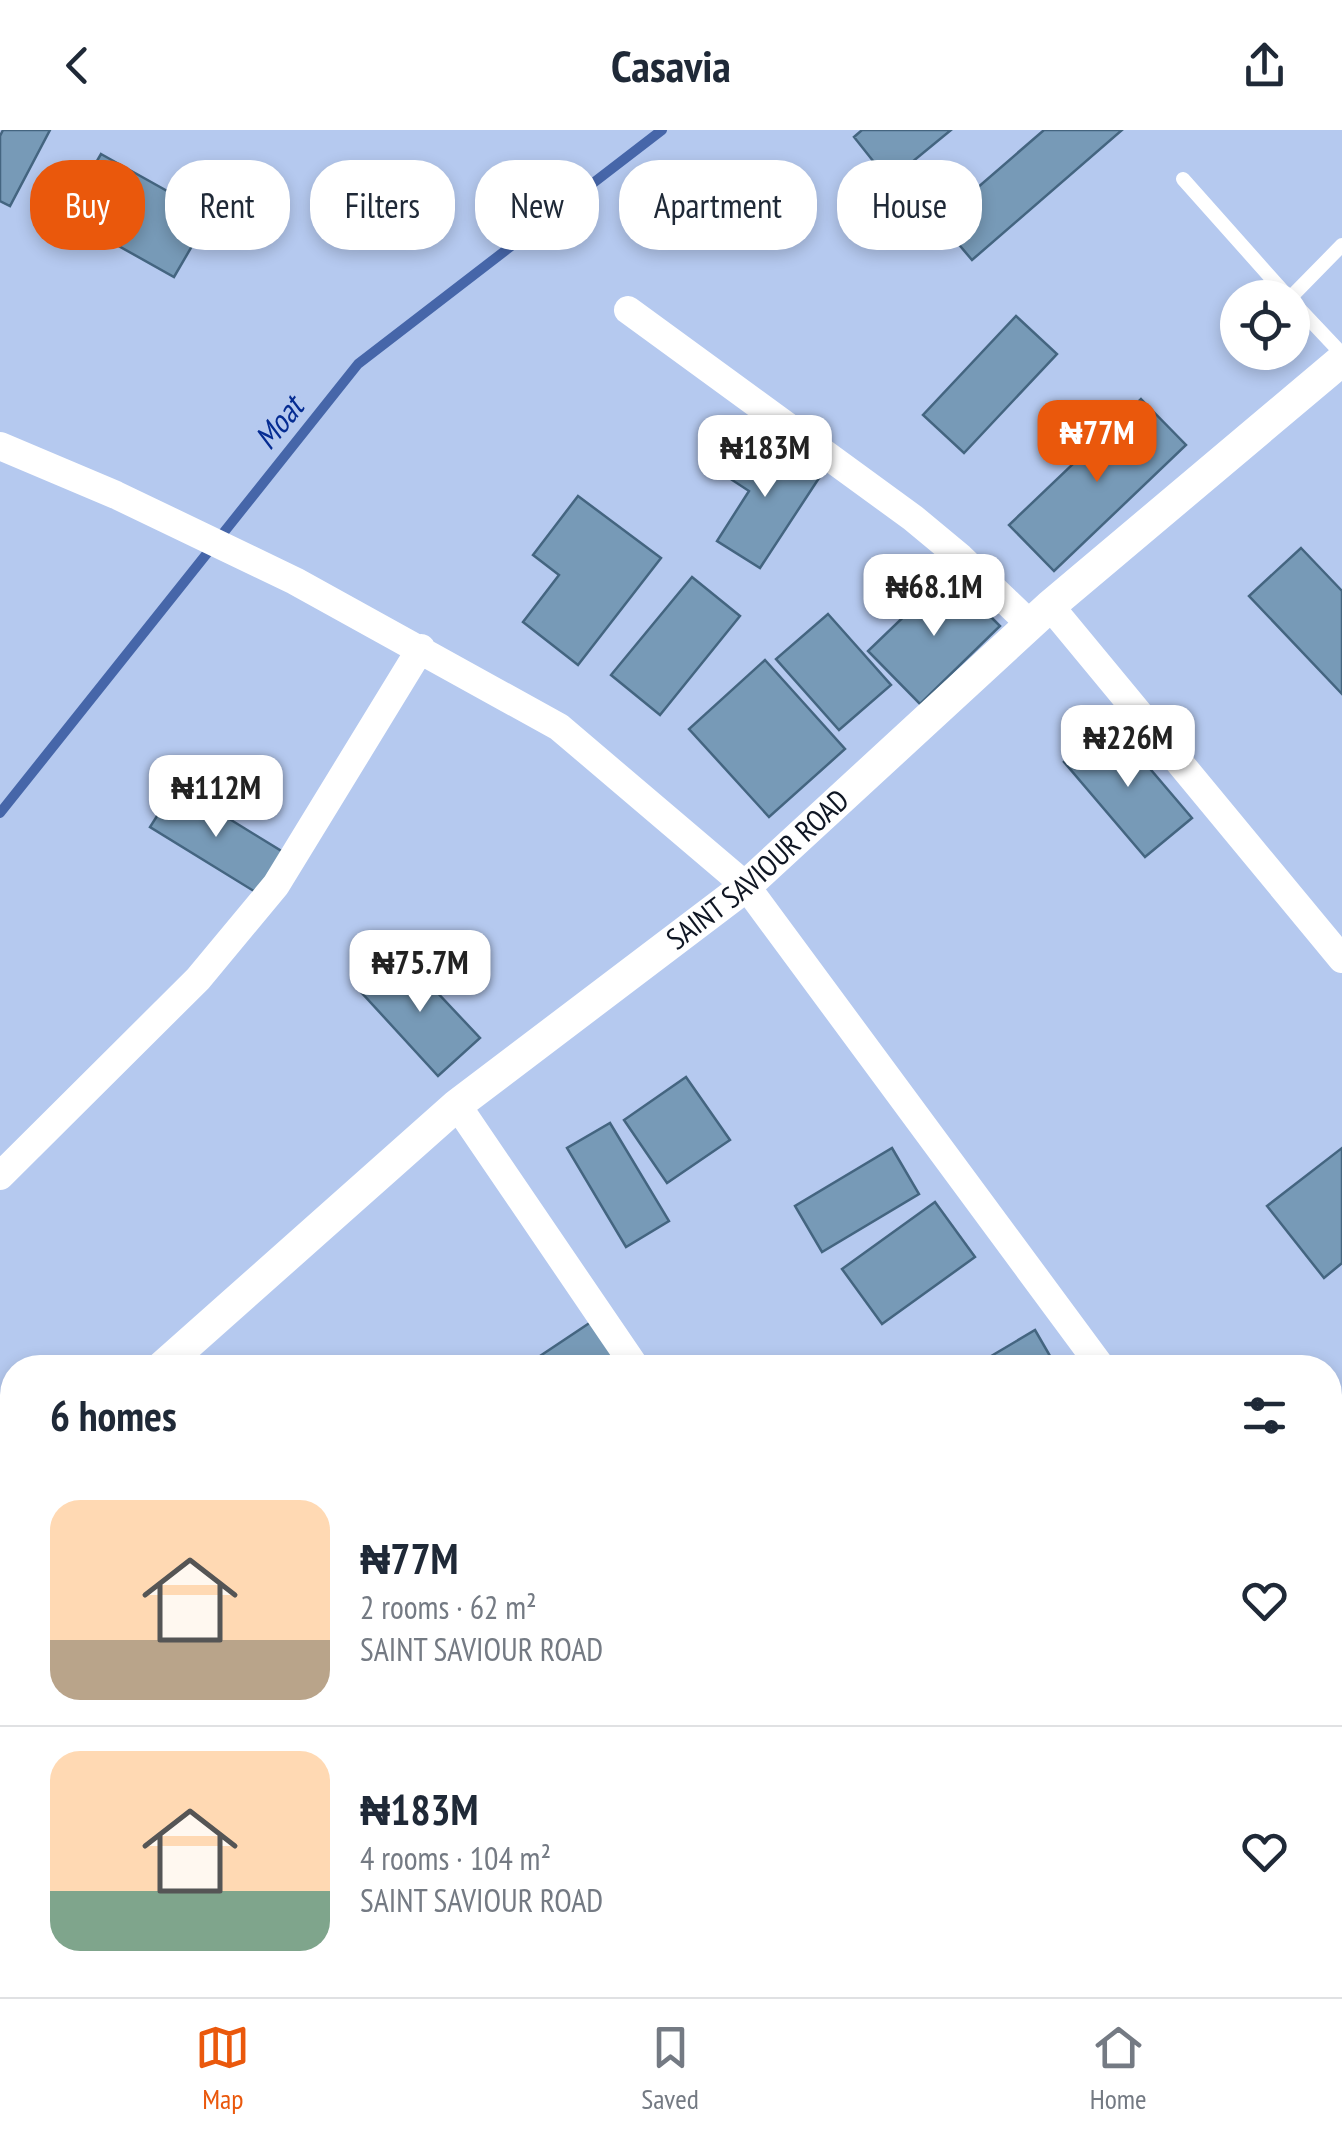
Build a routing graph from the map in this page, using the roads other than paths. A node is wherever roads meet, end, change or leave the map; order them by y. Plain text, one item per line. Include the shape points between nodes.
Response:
1 (1183, 179) dead end
2 (1342, 245) edge
3 (1273, 280) edge
4 (1308, 280) edge
5 (628, 310) dead end
6 (1310, 327) edge
7 (1339, 368) edge
8 (0, 446) edge
9 (1040, 615) junction
10 (421, 648) junction
11 (746, 886) junction
12 (1342, 959) edge
13 (457, 1105) junction
14 (0, 1176) edge
15 (177, 1355) edge
16 (627, 1355) edge
17 (1092, 1355) edge

1 - 3 lane
2 - 4 lane
5 - 9 street
6 - 7 lane
7 - 9 street, SAINT SAVIOUR ROAD
8 - 10 street via 116,495
9 - 11 street, SAINT SAVIOUR ROAD
9 - 12 street
10 - 11 street via 559,726
10 - 14 street via 276,885 198,979
11 - 13 street, SAINT SAVIOUR ROAD
11 - 17 street
13 - 15 street, SAINT SAVIOUR ROAD
13 - 16 street

